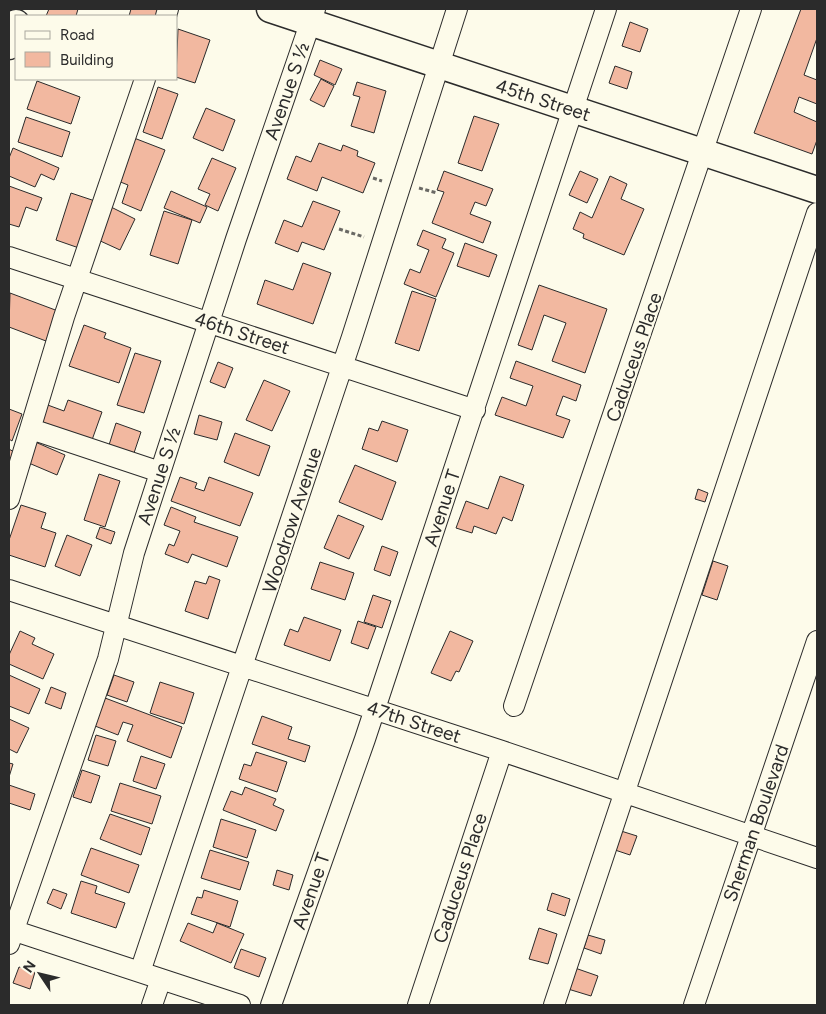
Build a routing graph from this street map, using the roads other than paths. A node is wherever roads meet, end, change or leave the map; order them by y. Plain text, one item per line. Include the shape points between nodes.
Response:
1 (270, 9) edge
2 (457, 9) edge
3 (606, 9) edge
4 (751, 9) edge
5 (313, 16) edge
6 (15, 26) edge
7 (9, 46) edge
8 (438, 65) junction
9 (145, 80) edge
10 (573, 109) junction
11 (704, 153) junction
12 (817, 190) edge
13 (817, 212) edge
14 (9, 257) edge
15 (77, 279) junction
16 (209, 322) junction
17 (343, 366) junction
18 (475, 410) junction
19 (31, 429) junction
20 (160, 472) junction
21 (9, 499) edge
22 (9, 593) edge
23 (116, 625) junction
24 (817, 642) edge
25 (243, 666) junction
26 (514, 706) dead end
27 (375, 709) junction
28 (502, 751) junction
29 (624, 792) junction
30 (752, 836) junction
31 (817, 858) edge
32 (10, 935) edge
33 (140, 972) junction
34 (161, 979) junction
35 (152, 1005) edge
36 (240, 1005) edge
37 (271, 1005) edge
38 (418, 1005) edge
39 (554, 1005) edge
40 (694, 1005) edge

1 - 5 main road, 45th Street
2 - 8 street, Woodrow Avenue
3 - 10 street, Avenue T
4 - 11 street, Caduceus Place
5 - 8 main road, 45th Street
5 - 16 street, Avenue S ½
6 - 7 main road
8 - 10 main road, 45th Street
8 - 17 street, Woodrow Avenue
9 - 15 street
10 - 11 main road, 45th Street
10 - 18 street, Avenue T
11 - 12 main road, 45th Street
11 - 26 street, Caduceus Place
13 - 29 street
14 - 15 street, 46th Street
15 - 16 street, 46th Street
15 - 19 street
16 - 17 street, 46th Street
16 - 20 street, Avenue S ½
17 - 18 street, 46th Street
17 - 25 street, Woodrow Avenue
18 - 27 street, Avenue T
19 - 20 street
19 - 21 street
20 - 23 street, Avenue S ½ via 134,552
22 - 23 street, 47th Street
23 - 25 street, 47th Street
23 - 32 street, Avenue S ½ via 108,659
24 - 30 street, Sherman Boulevard
25 - 27 street, 47th Street
25 - 33 street, Woodrow Avenue
27 - 28 street, 47th Street
27 - 37 street, Avenue T
28 - 29 street, 47th Street
28 - 38 street, Caduceus Place
29 - 30 street, 47th Street
29 - 39 street
30 - 31 street, 47th Street
30 - 40 street, Sherman Boulevard
32 - 33 street
33 - 34 street
34 - 35 street
34 - 36 street

